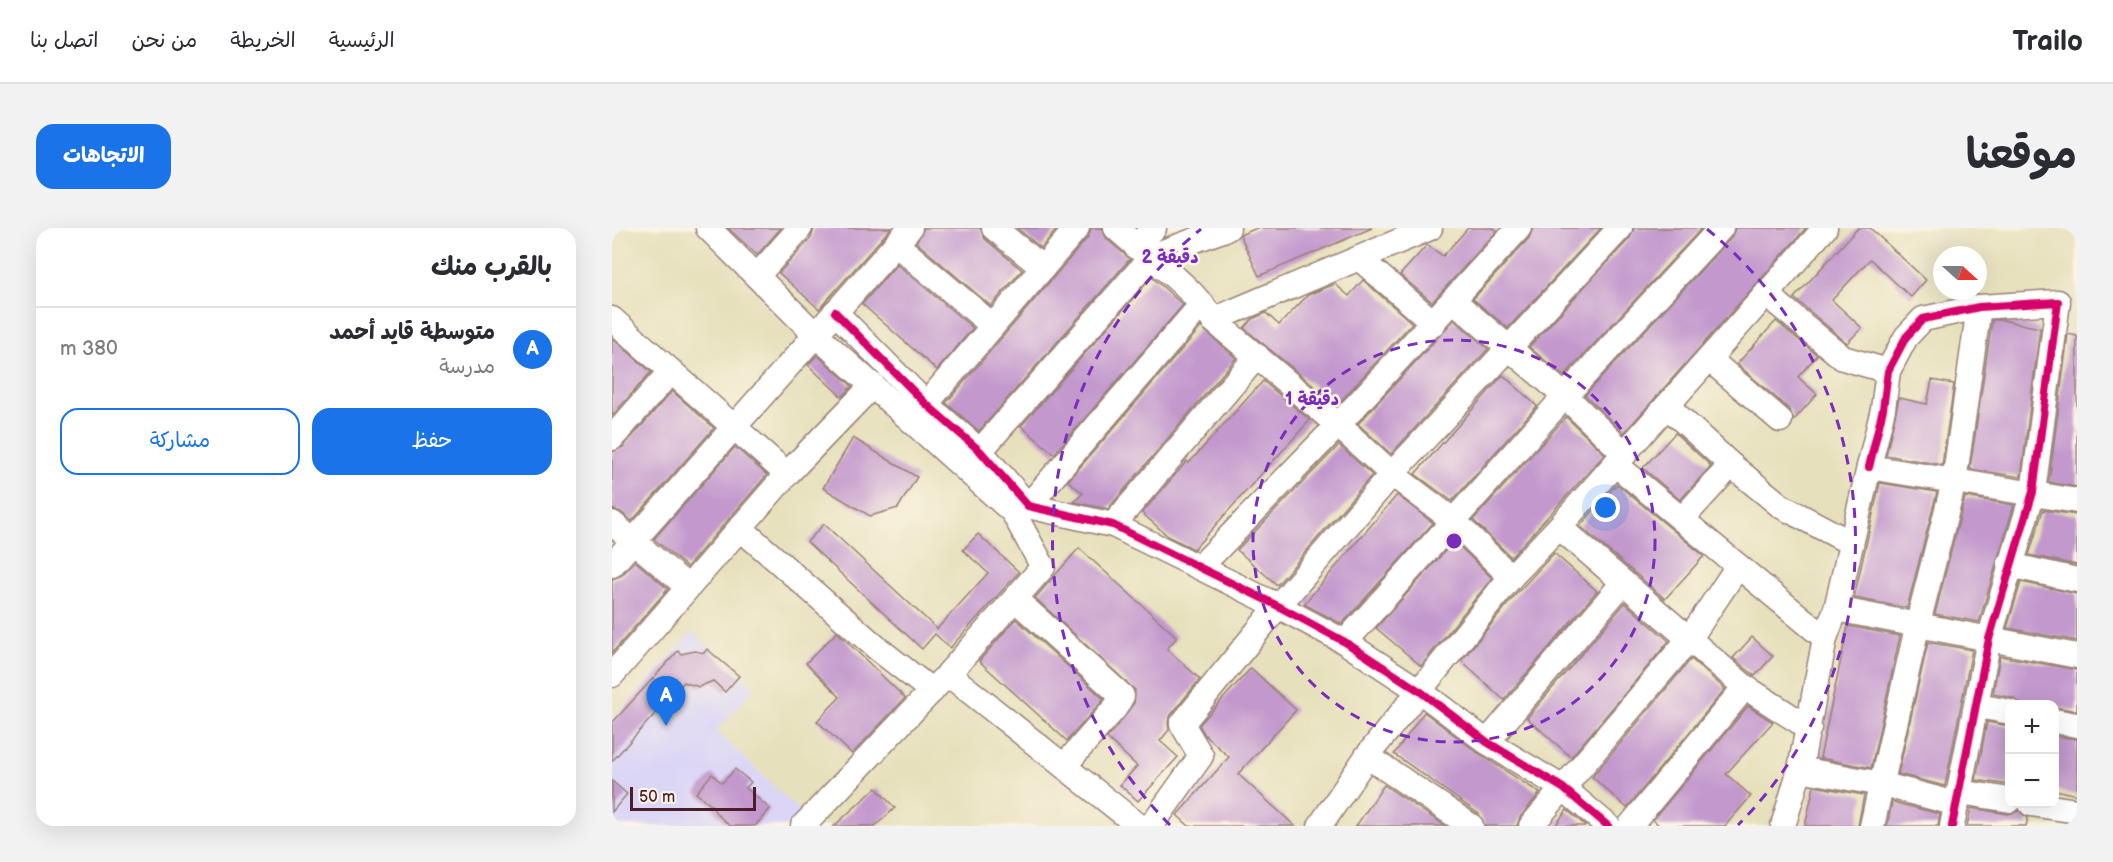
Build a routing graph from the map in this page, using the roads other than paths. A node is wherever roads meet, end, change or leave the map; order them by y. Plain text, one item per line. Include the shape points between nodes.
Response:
1 (708, 228) edge
2 (800, 228) edge
3 (994, 228) edge
4 (1077, 228) edge
5 (1116, 228) edge
6 (1154, 228) edge
7 (1228, 228) edge
8 (1430, 228) edge
9 (1519, 228) edge
10 (1620, 228) edge
11 (1721, 228) edge
12 (1825, 228) edge
13 (903, 236) edge
14 (1144, 251) junction
15 (1360, 259) junction
16 (1042, 268) junction
17 (757, 276) junction
18 (1766, 294) junction
19 (1454, 302) junction
20 (1979, 307) junction
21 (835, 312) junction
22 (1207, 312) junction
23 (612, 319) edge
24 (1434, 323) junction
25 (993, 326) junction
26 (816, 335) junction
27 (1508, 349) junction
28 (1257, 356) junction
29 (1709, 359) junction
30 (671, 371) junction
31 (1888, 371) junction
32 (873, 385) junction
33 (1565, 396) junction
34 (1667, 406) junction
35 (917, 411) junction
36 (1779, 420) dead end
37 (1338, 425) junction
38 (736, 426) junction
39 (612, 438) edge
40 (980, 451) junction
41 (953, 457) junction
42 (1620, 459) junction
43 (1731, 465) junction
44 (1869, 467) junction
45 (787, 474) junction
46 (1392, 474) junction
47 (1954, 482) junction
48 (2033, 492) junction
49 (2077, 501) edge
50 (1021, 509) junction
51 (1682, 519) junction
52 (1454, 520) junction
53 (612, 523) edge
54 (1113, 525) junction
55 (1559, 527) junction
56 (740, 528) junction
57 (634, 541) junction
58 (1851, 543) junction
59 (612, 565) edge
60 (2009, 565) junction
61 (1738, 566) junction
62 (1200, 567) junction
63 (1511, 577) junction
64 (2077, 580) edge
65 (1622, 584) junction
66 (688, 587) junction
67 (1015, 600) junction
68 (1278, 606) junction
69 (1836, 609) junction
70 (1918, 623) junction
71 (1690, 638) junction
72 (1825, 638) junction
73 (1989, 639) junction
74 (1345, 642) junction
75 (2077, 656) edge
76 (612, 675) edge
77 (940, 682) junction
78 (1745, 687) junction
79 (1421, 692) junction
80 (1978, 706) junction
81 (2005, 711) edge
82 (2059, 721) edge
83 (2077, 725) edge
84 (1809, 728) junction
85 (1487, 742) junction
86 (1367, 756) junction
87 (1065, 766) junction
88 (1800, 769) junction
89 (1881, 784) junction
90 (1563, 788) junction
91 (2005, 801) edge
92 (1956, 807) edge
93 (2057, 808) edge
94 (2077, 811) edge
95 (1330, 823) edge
96 (803, 826) edge
97 (1138, 826) edge
98 (1151, 826) edge
99 (1471, 826) edge
100 (1531, 826) edge
101 (1608, 826) edge
102 (1630, 826) edge
103 (1783, 826) edge
104 (1872, 826) edge

1 - 17 street
2 - 17 street
3 - 16 street
4 - 16 street
5 - 14 street
6 - 14 street
7 - 14 street
8 - 15 street
9 - 19 street
10 - 27 street
11 - 33 street
12 - 18 street
13 - 21 street
13 - 25 street
14 - 22 street
14 - 40 street
15 - 22 street
15 - 24 street
16 - 25 street
17 - 26 street
18 - 29 street
18 - 31 street via 1843,357
19 - 24 street
19 - 27 street
20 - 31 street via 1923,319 1906,337
20 - 47 street
20 - 48 street via 2058,302
21 - 26 street
21 - 35 street
22 - 28 street
22 - 50 street
23 - 30 street
24 - 37 street
25 - 35 street
26 - 32 street
26 - 38 street
27 - 33 street
27 - 46 street
28 - 37 street
28 - 54 street
29 - 34 street
29 - 36 street
30 - 38 street
30 - 39 street
31 - 44 street
32 - 35 street
32 - 45 street
33 - 42 street
33 - 52 street
34 - 42 street
34 - 43 street
35 - 40 street
35 - 41 street
37 - 46 street
37 - 62 street
38 - 45 street
38 - 57 street
40 - 41 street
40 - 50 street
41 - 50 street
42 - 51 street
42 - 55 street
43 - 51 street
43 - 58 street via 1781,506
44 - 47 street
44 - 58 street
45 - 56 street
46 - 52 street
46 - 68 street
47 - 48 street
47 - 70 street
48 - 49 street
48 - 60 street
50 - 54 street
50 - 67 street via 1043,567
51 - 61 street
52 - 63 street
52 - 74 street
53 - 57 street
54 - 62 street
55 - 63 street
55 - 65 street
56 - 66 street
56 - 77 street via 877,648
57 - 59 street
57 - 66 street
58 - 69 street
60 - 64 street
60 - 73 street
61 - 71 street
61 - 72 street
62 - 68 street
63 - 79 street
65 - 71 street
65 - 85 street
66 - 76 street
67 - 77 street
67 - 87 street via 1122,696
68 - 74 street
68 - 98 street via 1182,724 1201,756
69 - 70 street
69 - 72 street
70 - 73 street
70 - 89 street
71 - 78 street
71 - 90 street
72 - 84 street
73 - 75 street
73 - 80 street
74 - 79 street
77 - 87 street
77 - 96 street
78 - 84 street
78 - 102 street
79 - 85 street
79 - 86 street
80 - 81 street
80 - 92 street
82 - 83 street
84 - 88 street
85 - 90 street
86 - 95 street
86 - 99 street
87 - 97 street
88 - 89 street
88 - 103 street
89 - 92 street
89 - 104 street
90 - 100 street
90 - 101 street
91 - 92 street
93 - 94 street

